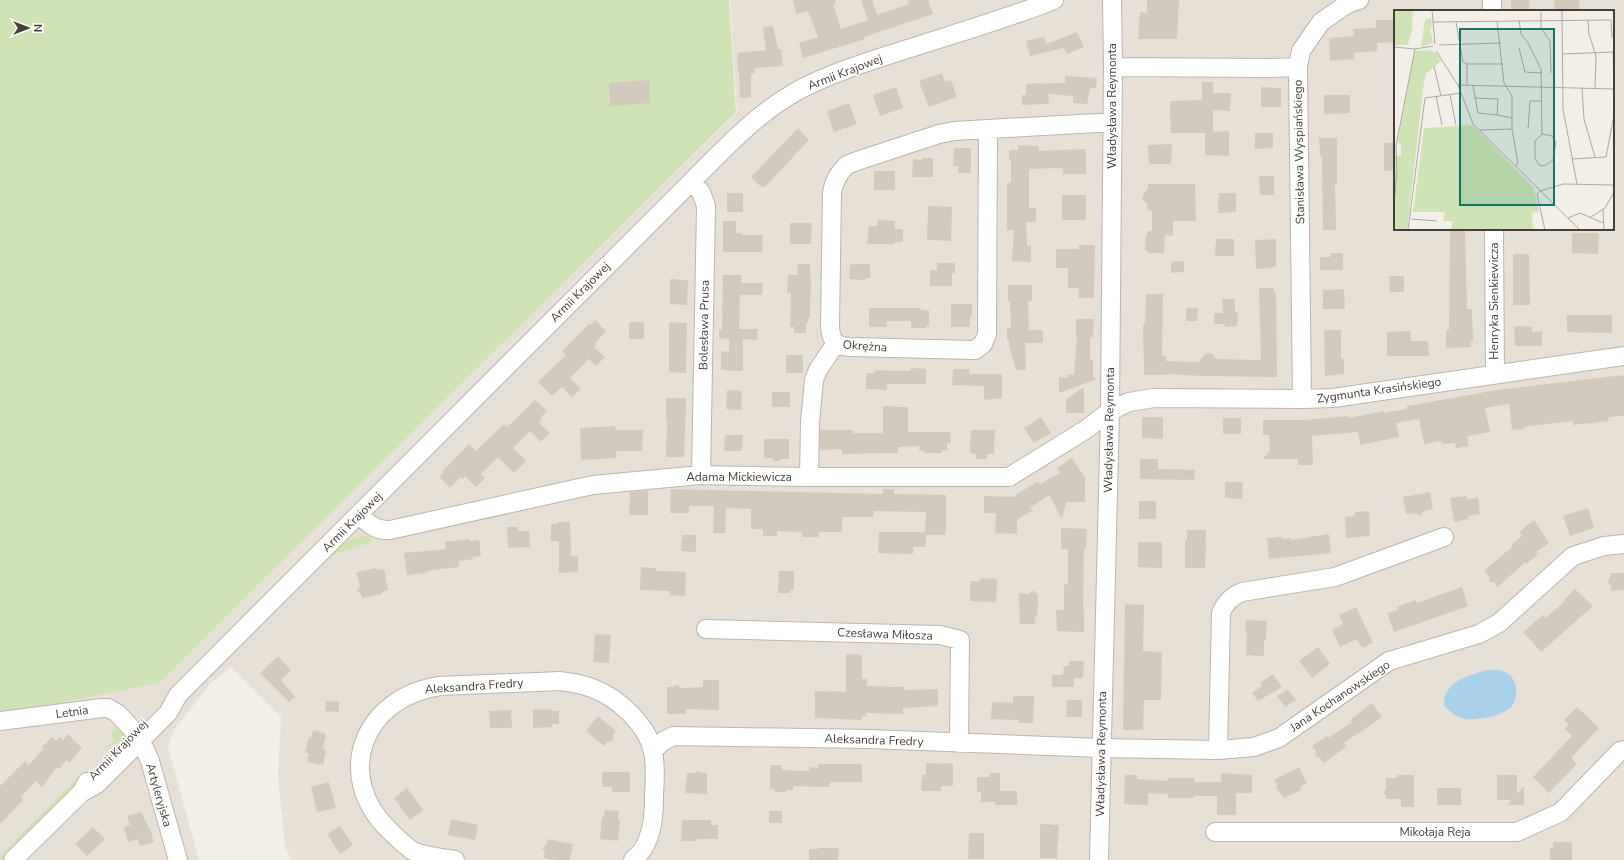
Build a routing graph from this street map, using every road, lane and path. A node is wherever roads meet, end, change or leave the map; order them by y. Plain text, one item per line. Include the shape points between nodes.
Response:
1 (1054, 0) edge
2 (1112, 0) edge
3 (1359, 0) edge
4 (1031, 4) edge
5 (1113, 67) junction
6 (1298, 67) junction
7 (1112, 123) junction
8 (988, 129) junction
9 (691, 182) junction
10 (1494, 230) edge
11 (836, 344) junction
12 (1624, 356) edge
13 (1495, 373) junction
14 (1302, 399) junction
15 (1110, 411) junction
16 (701, 474) junction
17 (809, 477) junction
18 (359, 514) junction
19 (1444, 537) dead end
20 (1624, 544) edge
21 (706, 629) dead end
22 (0, 721) edge
23 (138, 736) junction
24 (959, 743) junction
25 (1101, 748) junction
26 (1218, 750) junction
27 (1624, 750) edge
28 (653, 751) junction
29 (1215, 832) dead end
30 (13, 860) edge
31 (178, 860) edge
32 (455, 860) edge
33 (633, 860) edge
34 (1099, 860) edge

1 - 4 street, Armii Krajowej
2 - 5 street, Władysława Reymonta
3 - 6 street via 1347,4 1321,22 1301,51
4 - 9 street, Armii Krajowej via 843,70 806,87 752,122
5 - 6 street, Stanisława Wyspiańskiego
5 - 7 street, Władysława Reymonta
6 - 14 street, Stanisława Wyspiańskiego
7 - 8 street, Okrężna
7 - 15 street, Władysława Reymonta
8 - 11 street, Okrężna via 939,134 857,161 840,172 832,193 830,336
8 - 11 street, Okrężna via 987,334 983,344 975,350 851,347
9 - 16 street, Bolesława Prusa via 701,192 706,206
9 - 18 street, Armii Krajowej
10 - 13 street, Henryka Sienkiewicza
11 - 17 street via 818,370 812,391
12 - 13 street, Zygmunta Krasińskiego
13 - 14 street, Zygmunta Krasińskiego via 1333,398
14 - 15 street, Zygmunta Krasińskiego via 1154,398 1129,402
15 - 17 street, Adama Mickiewicza via 1085,430 1009,477
15 - 25 street, Władysława Reymonta
16 - 17 street, Adama Mickiewicza
16 - 18 street, Adama Mickiewicza via 593,485 390,530 374,528
18 - 23 street, Armii Krajowej via 178,695 161,705
19 - 26 street via 1335,577 1242,592 1231,598 1221,613
20 - 26 street, Jana Kochanowskiego via 1604,546 1573,556 1499,623 1479,634 1390,661 1279,738 1254,747
21 - 24 street, Czesława Miłosza via 940,635 960,640
22 - 23 street, Letnia via 108,708 117,713
23 - 30 street, Armii Krajowej via 97,784 80,793
23 - 31 street, Artyleryjska via 150,761
24 - 25 street, Aleksandra Fredry
24 - 28 street, Aleksandra Fredry via 674,736 662,742
25 - 26 street, Jana Kochanowskiego
25 - 34 street, Władysława Reymonta
27 - 29 street, Mikołaja Reja via 1620,751 1561,812 1517,832
28 - 32 street, Aleksandra Fredry via 641,726 630,714 614,700 578,683 559,681 440,686 418,690 401,698 373,724 365,738 360,755 359,773 367,802 380,821 414,851
28 - 33 street, Aleksandra Fredry via 654,810 643,849

